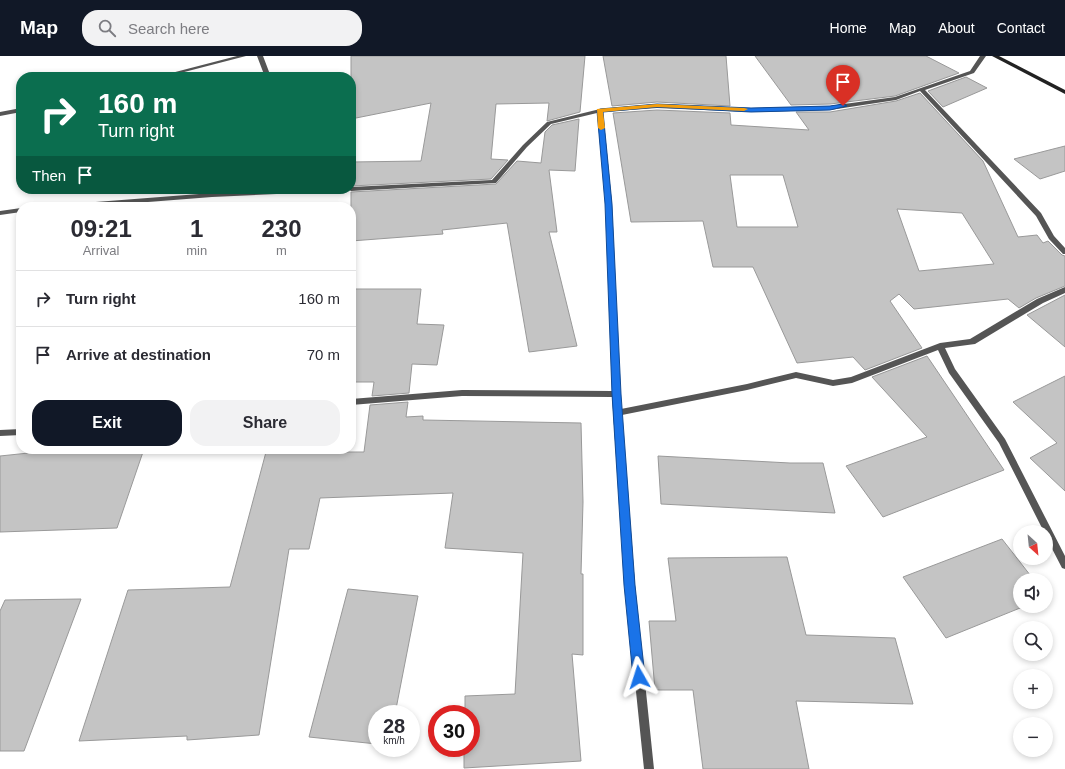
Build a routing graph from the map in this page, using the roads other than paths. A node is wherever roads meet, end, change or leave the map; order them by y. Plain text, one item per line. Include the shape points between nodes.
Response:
1 (243, 56) edge
2 (260, 56) edge
3 (983, 56) edge
4 (995, 56) edge
5 (179, 72) edge
6 (266, 72) edge
7 (922, 90) junction
8 (1065, 92) edge
9 (16, 111) edge
10 (600, 111) junction
11 (0, 114) edge
12 (356, 189) edge
13 (234, 194) edge
14 (212, 195) joint
15 (122, 202) edge
16 (16, 211) edge
17 (0, 213) edge
18 (1065, 252) edge
19 (1065, 290) edge
20 (940, 346) junction
21 (616, 394) junction
22 (356, 402) edge
23 (618, 413) junction
24 (16, 432) edge
25 (0, 433) edge
26 (1065, 565) edge
27 (649, 769) edge

1 - 5 street
2 - 6 street
3 - 7 street via 972,72
4 - 8 main road
7 - 10 street via 896,98 830,108 751,110 657,106
7 - 18 street via 1039,215 1051,236
9 - 11 street
10 - 12 street via 549,123 494,182
10 - 21 street via 609,204
13 - 14 street
14 - 15 street
16 - 17 street
19 - 20 street via 1040,301 972,342
20 - 23 street via 852,380 832,383 796,375
20 - 26 street via 952,370 1002,441
21 - 22 street via 462,393
21 - 23 street
23 - 27 street via 630,585
24 - 25 street

